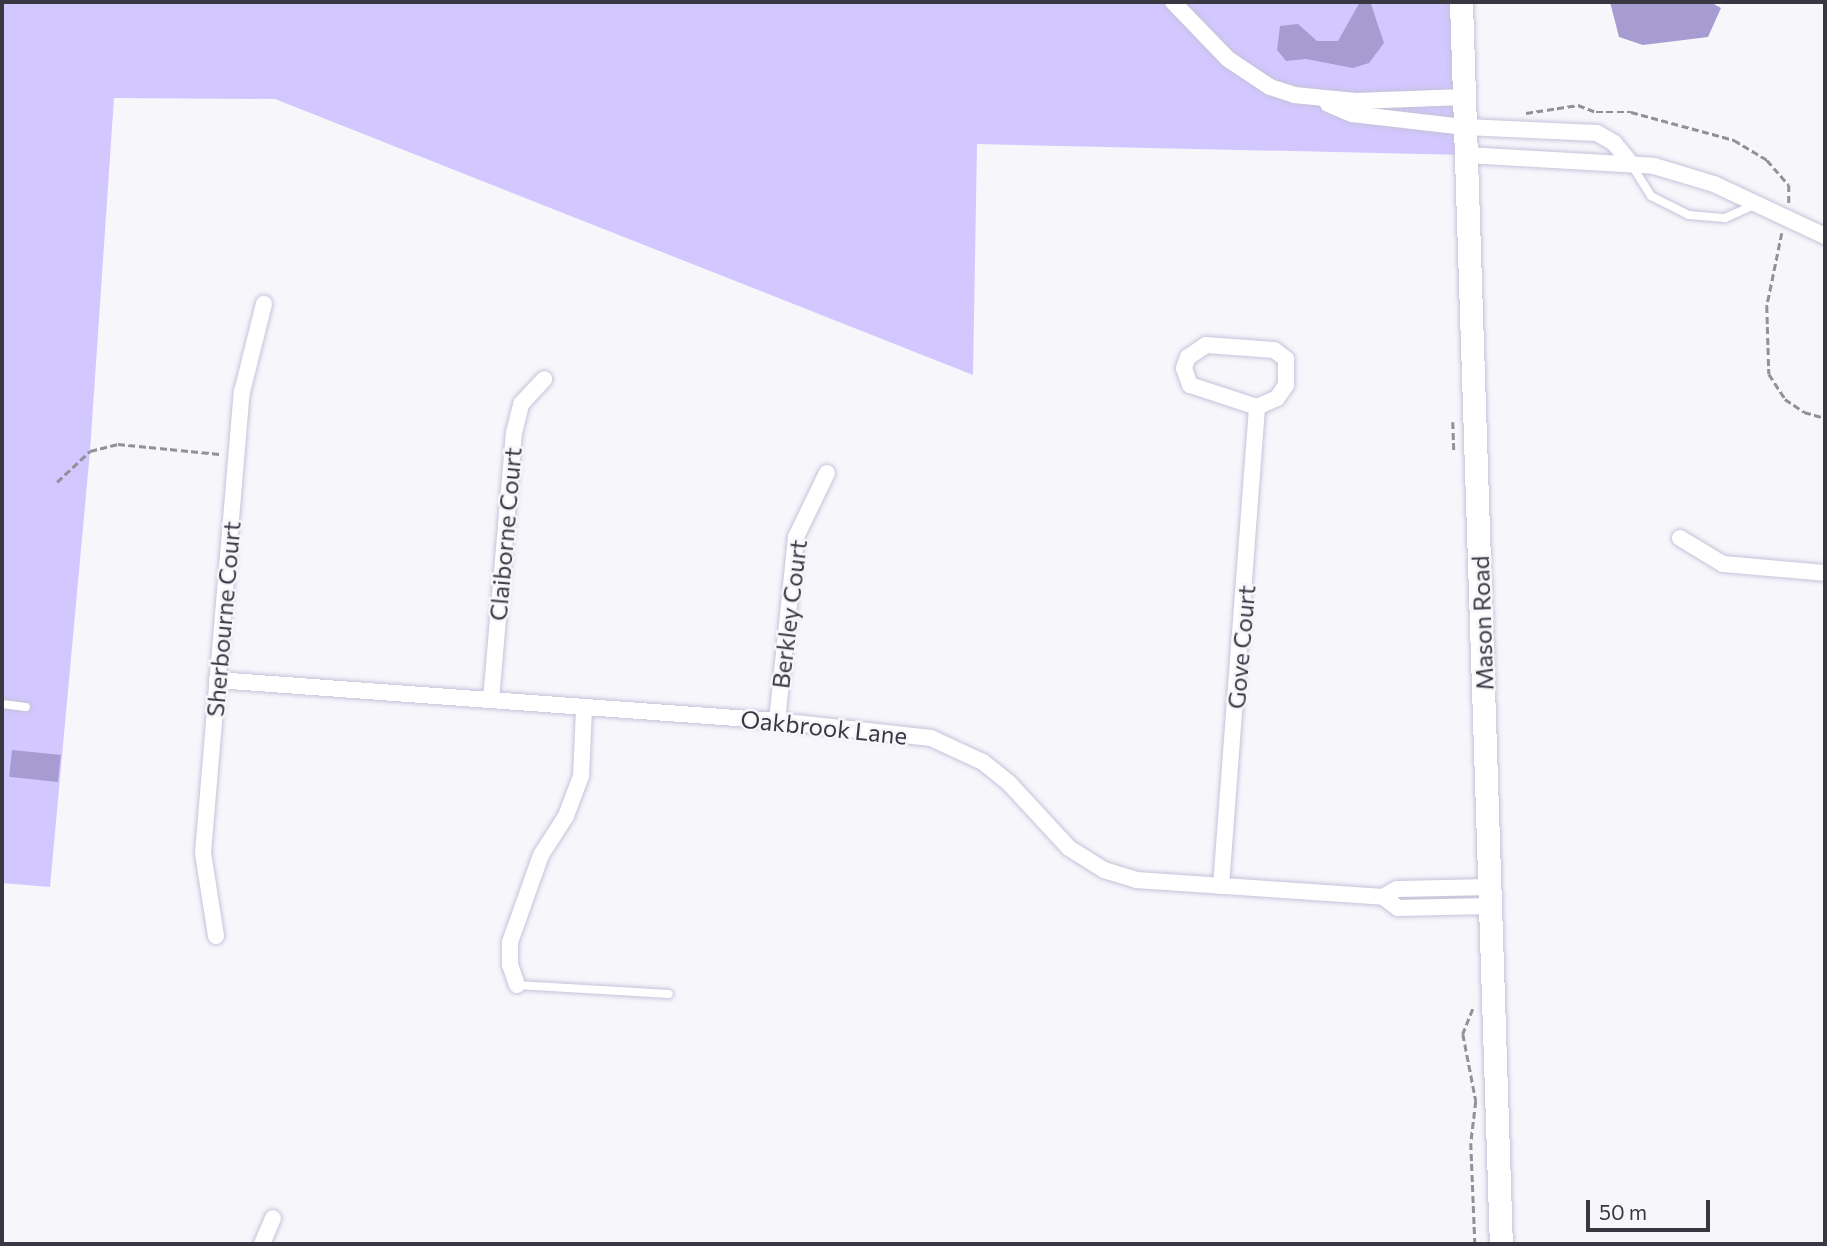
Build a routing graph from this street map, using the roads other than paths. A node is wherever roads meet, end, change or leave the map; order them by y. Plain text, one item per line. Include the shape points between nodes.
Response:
1 (1173, 2) edge
2 (1461, 2) edge
3 (1464, 97) junction
4 (1319, 100) junction
5 (1465, 127) junction
6 (1466, 155) junction
7 (1629, 161) junction
8 (1756, 204) junction
9 (1825, 236) edge
10 (264, 304) dead end
11 (544, 379) dead end
12 (1257, 407) junction
13 (827, 473) dead end
14 (1680, 538) dead end
15 (1825, 573) edge
16 (217, 680) junction
17 (491, 700) junction
18 (2, 704) edge
19 (26, 707) dead end
20 (584, 709) junction
21 (778, 721) junction
22 (1221, 886) junction
23 (1490, 896) junction
24 (216, 936) dead end
25 (517, 985) joint
26 (669, 994) dead end
27 (273, 1218) dead end
28 (262, 1244) edge
29 (1502, 1244) edge

1 - 4 street via 1209,43 1248,74 1294,95
2 - 3 main road, Mason Road
3 - 4 street
3 - 5 main road, Mason Road
4 - 5 street via 1352,114
5 - 6 main road, Mason Road
5 - 7 street via 1597,133 1614,143
6 - 7 street
6 - 23 main road, Mason Road
7 - 8 street via 1678,172
7 - 8 lane via 1651,196 1689,215 1725,218
8 - 9 street
10 - 16 street, Sherbourne Court via 242,393
11 - 17 street, Claiborne Court via 521,404 514,433
12 - 12 street via 1190,385 1184,368 1188,357 1206,345 1274,350 1286,359 1286,385 1277,398
12 - 22 street, Gove Court
13 - 21 street, Berkley Court via 796,537
14 - 15 street via 1723,564
16 - 17 street, Oakbrook Lane
16 - 24 street, Sherbourne Court via 204,853
17 - 20 street, Oakbrook Lane
18 - 19 lane
20 - 21 street, Oakbrook Lane
20 - 25 street via 582,776 566,816 541,855 510,942
21 - 22 street, Oakbrook Lane via 931,738 983,762 1009,783 1069,848 1104,870 1136,880
22 - 23 street, Oakbrook Lane via 1383,897 1397,889
23 - 29 main road, Mason Road
25 - 26 lane
27 - 28 street

